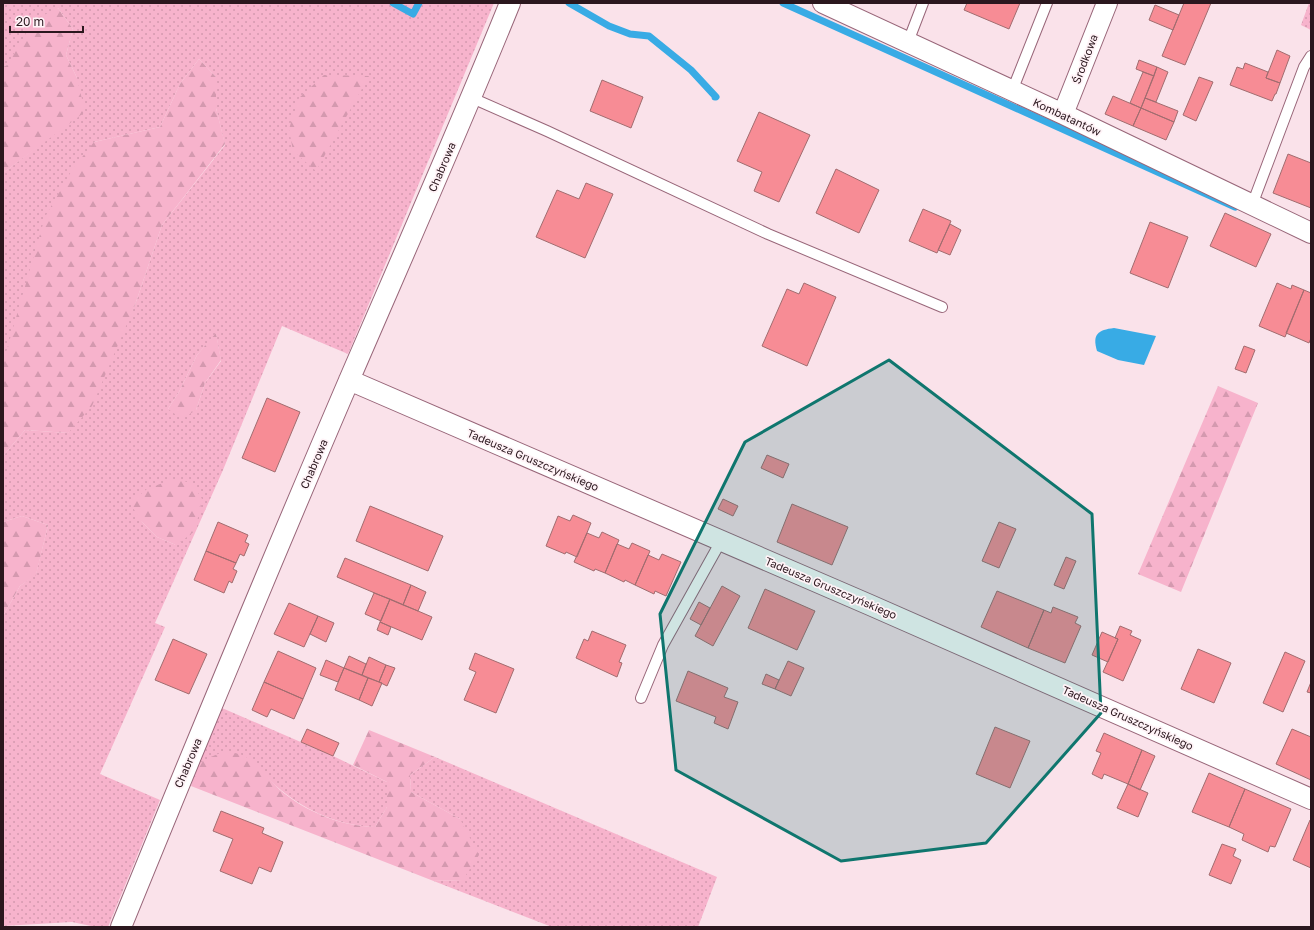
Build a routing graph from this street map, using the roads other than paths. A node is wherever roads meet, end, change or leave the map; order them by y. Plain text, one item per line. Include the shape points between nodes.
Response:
1 (510, 3) edge
2 (823, 3) edge
3 (923, 3) edge
4 (1047, 3) edge
5 (1107, 3) edge
6 (908, 42) junction
7 (1311, 56) edge
8 (1012, 91) junction
9 (472, 98) junction
10 (1063, 114) junction
11 (1252, 205) junction
12 (1311, 233) edge
13 (942, 307) dead end
14 (349, 380) junction
15 (721, 541) junction
16 (641, 698) dead end
17 (1311, 799) edge
18 (121, 927) edge

1 - 9 street, Chabrowa
2 - 6 street, Kombatantów
3 - 6 lane
4 - 8 lane
5 - 10 street, Środkowa
6 - 8 street, Kombatantów
7 - 11 lane via 1304,67
8 - 10 street, Kombatantów
9 - 13 lane via 768,234
9 - 14 street, Chabrowa
10 - 11 street, Kombatantów
11 - 12 street, Kombatantów
14 - 15 street, Tadeusza Gruszczyńskiego
14 - 18 street, Chabrowa
15 - 16 lane via 663,645
15 - 17 street, Tadeusza Gruszczyńskiego

